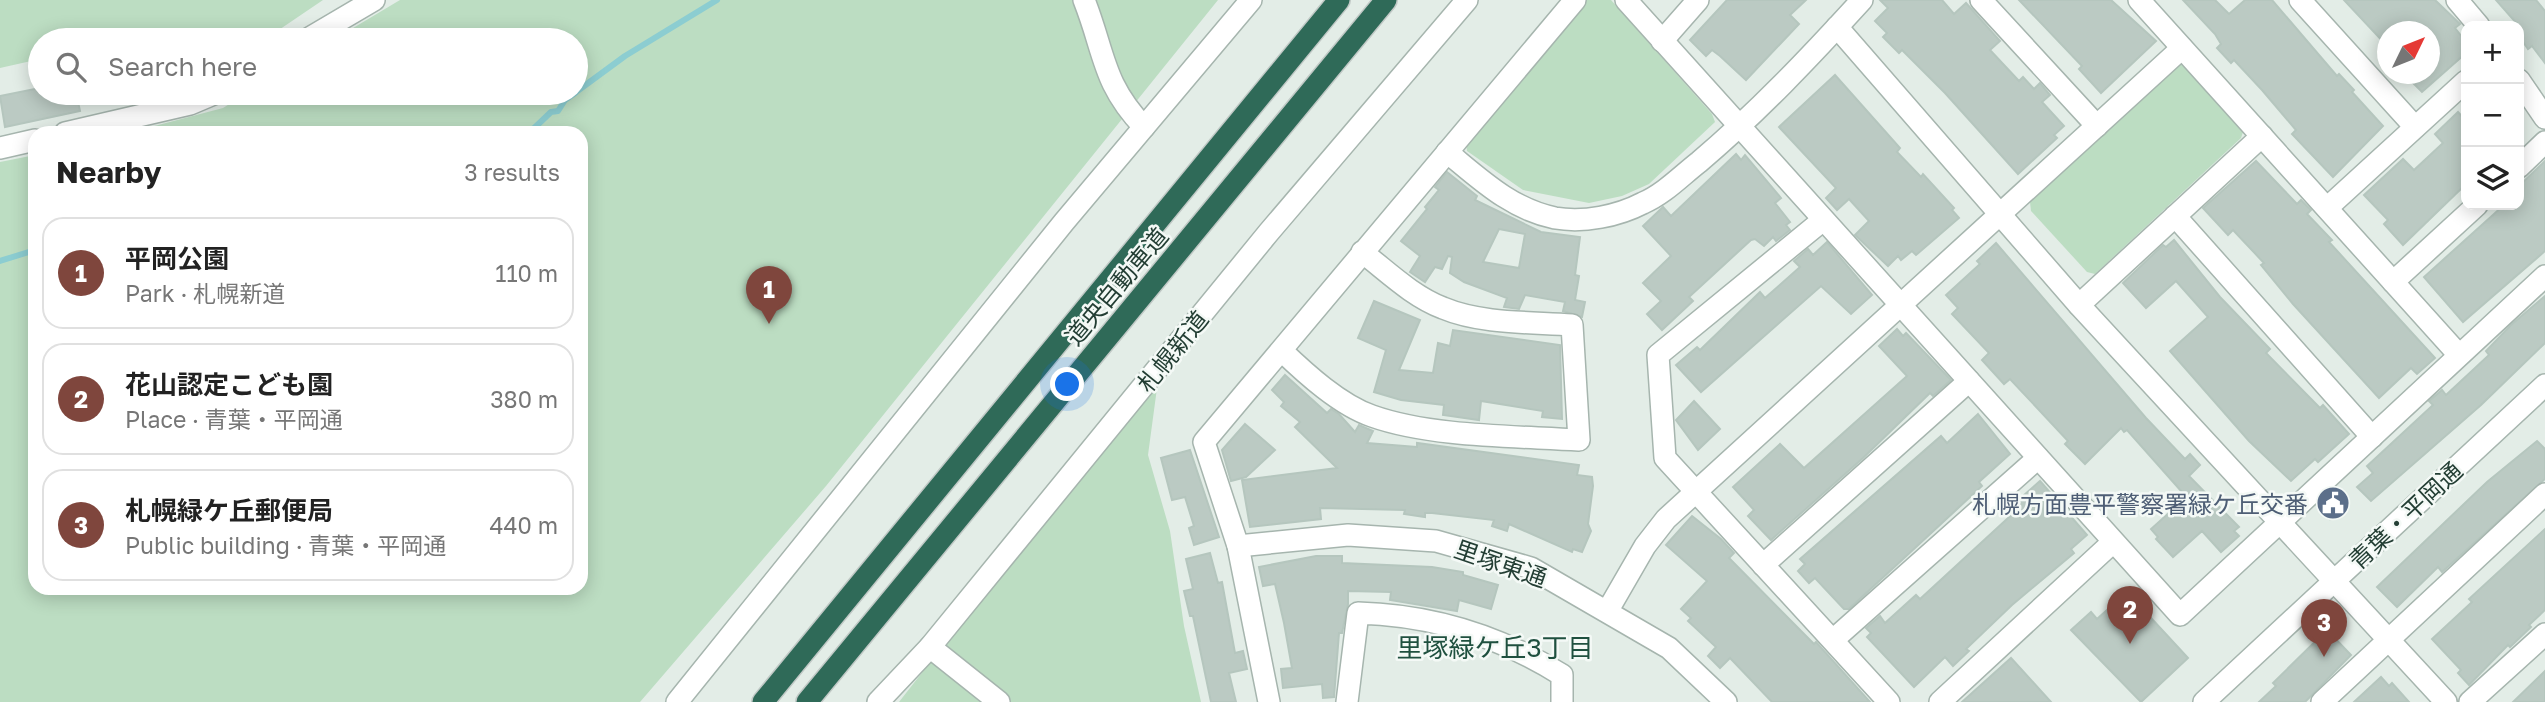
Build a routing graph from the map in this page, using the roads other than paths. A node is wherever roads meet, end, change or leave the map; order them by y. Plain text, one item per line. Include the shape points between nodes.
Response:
1 (374, 0) edge
2 (1084, 0) edge
3 (1251, 0) edge
4 (1339, 0) edge
5 (1386, 0) edge
6 (1467, 0) edge
7 (1575, 0) edge
8 (1626, 0) edge
9 (1698, 0) edge
10 (1862, 0) edge
11 (1981, 0) edge
12 (2139, 0) edge
13 (2300, 0) edge
14 (2457, 0) edge
15 (2475, 21) edge
16 (1837, 27) junction
17 (326, 28) edge
18 (1662, 41) junction
19 (2182, 48) junction
20 (2463, 84) edge
21 (2522, 84) edge
22 (187, 105) edge
23 (2545, 118) edge
24 (95, 126) edge
25 (2097, 126) junction
26 (1144, 127) junction
27 (1740, 127) junction
28 (2415, 127) junction
29 (2262, 136) junction
30 (28, 142) edge
31 (2545, 142) edge
32 (0, 148) edge
33 (1447, 152) junction
34 (2524, 162) edge
35 (2327, 208) junction
36 (2472, 210) edge
37 (2001, 214) junction
38 (2175, 216) junction
39 (1823, 220) junction
40 (1362, 252) junction
41 (2545, 276) edge
42 (2393, 282) junction
43 (1901, 305) junction
44 (2079, 305) junction
45 (1282, 351) junction
46 (2459, 355) junction
47 (1969, 381) junction
48 (2545, 385) edge
49 (2372, 437) junction
50 (2038, 458) junction
51 (1693, 492) junction
52 (2545, 494) edge
53 (2282, 522) junction
54 (2113, 542) junction
55 (1238, 546) junction
56 (1763, 565) junction
57 (2334, 582) junction
58 (1608, 610) junction
59 (2545, 634) edge
60 (2388, 639) junction
61 (1833, 640) junction
62 (930, 647) junction
63 (677, 702) edge
64 (762, 702) edge
65 (807, 702) edge
66 (878, 702) edge
67 (999, 702) edge
68 (1269, 702) edge
69 (1348, 702) edge
70 (1562, 702) edge
71 (1726, 702) edge
72 (1889, 702) edge
73 (1940, 702) edge
74 (2204, 702) edge
75 (2322, 702) edge
76 (2446, 702) edge
77 (2470, 702) edge

1 - 17 street
2 - 26 street via 1106,74 1123,105
3 - 26 street
4 - 64 highway, 道央自動車道
5 - 65 highway, 道央自動車道
6 - 62 street, 札幌新道 via 1269,232
7 - 33 street
8 - 18 street
9 - 18 street
10 - 16 street
11 - 25 street
12 - 19 street
13 - 28 street
14 - 15 street
16 - 27 street
16 - 37 street
18 - 27 street
19 - 25 street
19 - 29 street
20 - 28 street
21 - 23 street
22 - 24 street
25 - 37 street
26 - 63 street
27 - 33 street via 1646,202 1620,214 1593,218 1557,218 1522,208
27 - 39 street
28 - 35 street
29 - 35 street
29 - 38 street
30 - 32 street
31 - 34 street
33 - 40 street
35 - 42 street
36 - 42 street
37 - 43 street
37 - 44 street
38 - 44 street
38 - 49 street
39 - 43 street
39 - 51 street via 1658,355 1665,458
40 - 45 street
40 - 45 street via 1413,292 1444,309 1572,325 1579,440 1437,430 1371,416 1312,380
41 - 46 street
42 - 46 street
43 - 47 street
43 - 51 street
44 - 53 street
45 - 55 street via 1204,442
46 - 49 street
47 - 50 street
47 - 56 street
48 - 57 street, 青葉・平岡通
49 - 53 street
50 - 54 street
50 - 61 street
51 - 56 street
51 - 58 street via 1645,546
52 - 60 street
53 - 54 street via 2180,615
53 - 57 street
54 - 73 street
55 - 58 street, 里塚東通 via 1348,535 1436,541 1531,568
55 - 68 street
56 - 61 street
57 - 60 street
57 - 74 street, 青葉・平岡通
58 - 71 street, 里塚東通 via 1669,649
59 - 77 street
60 - 75 street
60 - 76 street
61 - 72 street
62 - 66 street, 札幌新道
62 - 67 street
69 - 70 street via 1357,613 1397,614 1497,641 1562,675

